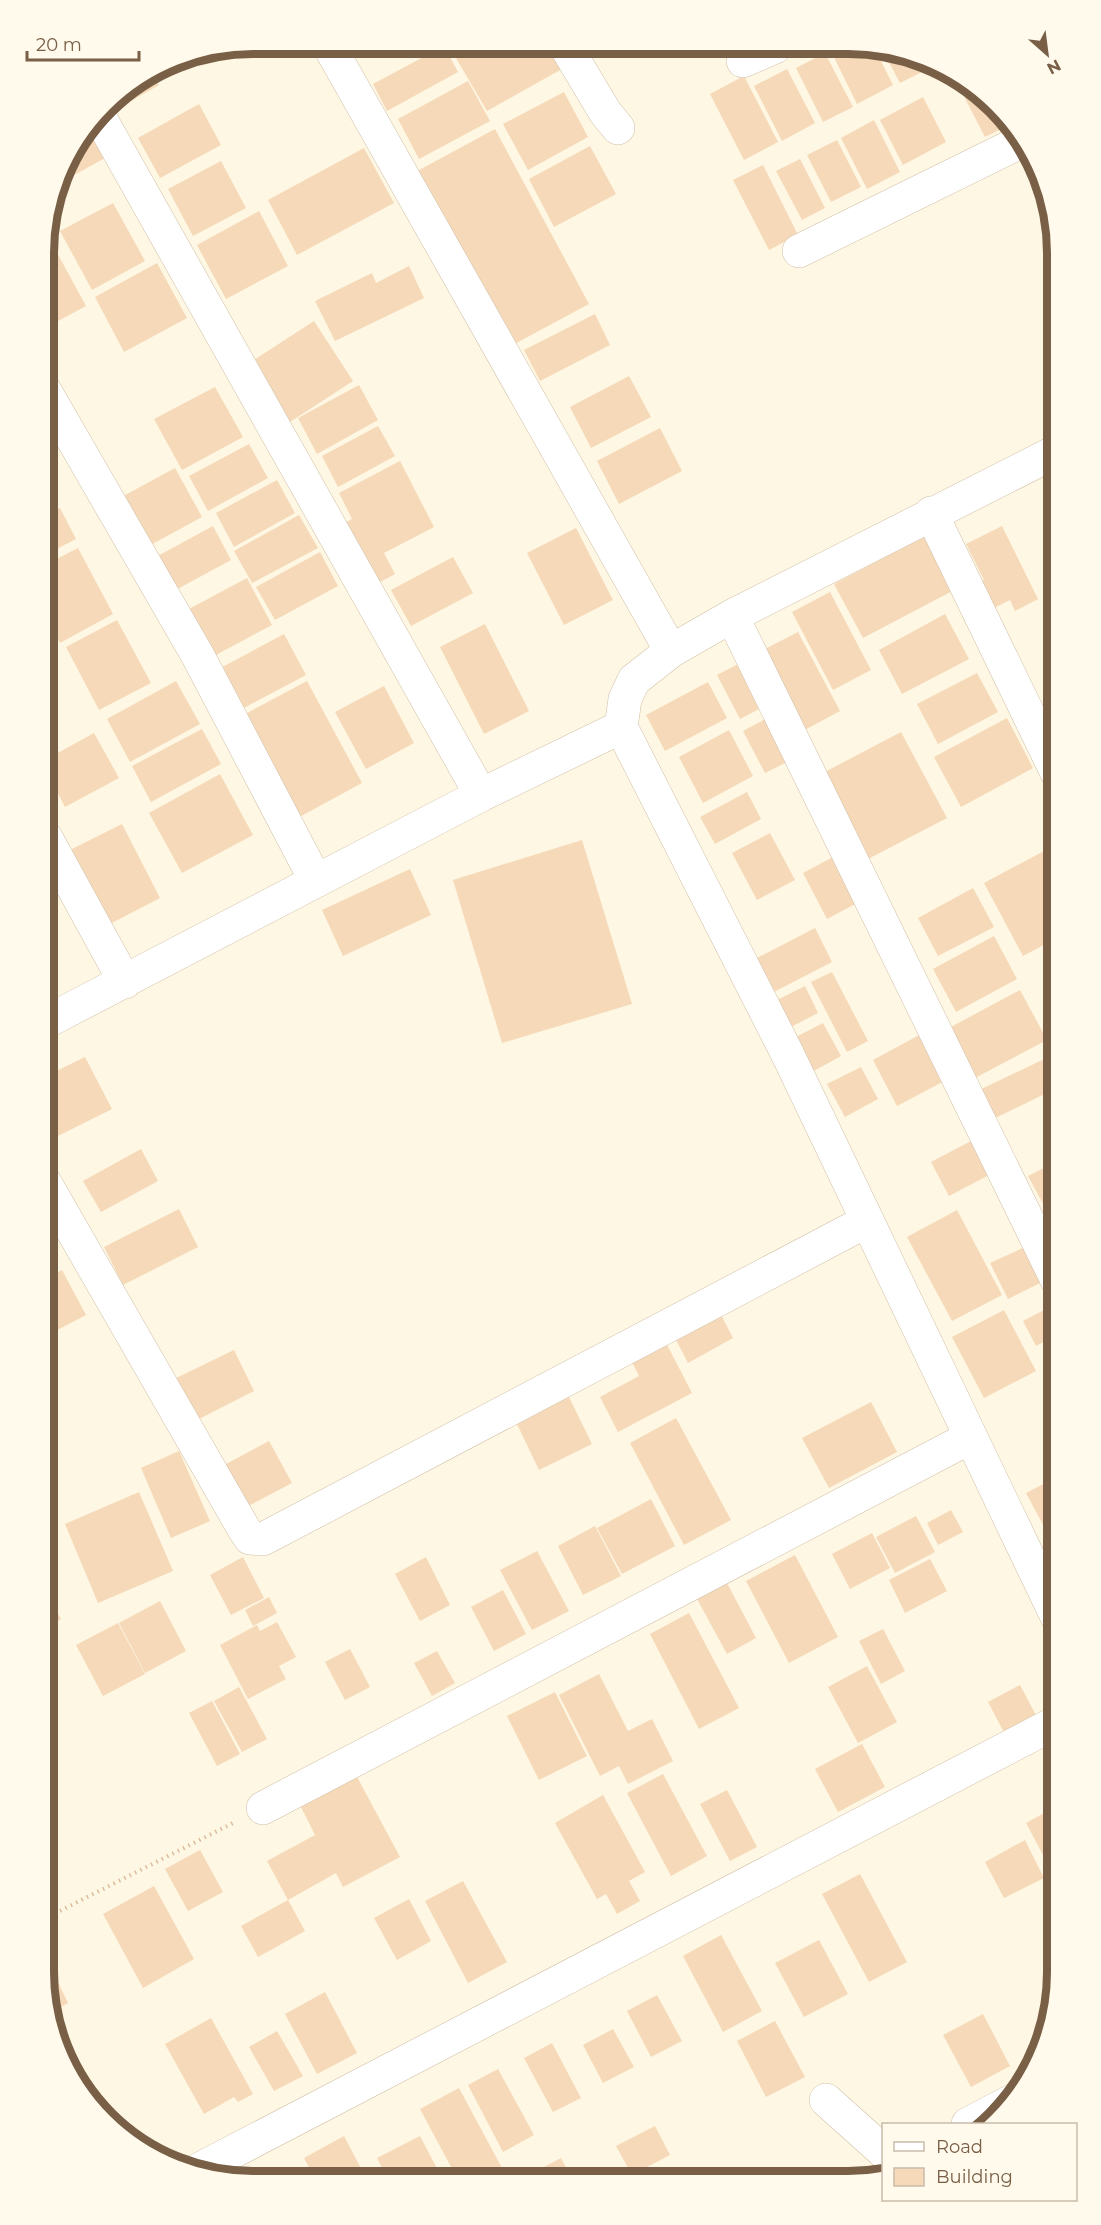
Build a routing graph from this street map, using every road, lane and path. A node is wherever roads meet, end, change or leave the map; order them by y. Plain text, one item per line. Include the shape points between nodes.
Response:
1 (334, 54) edge
2 (577, 54) edge
3 (760, 54) edge
4 (743, 62) dead end
5 (103, 122) edge
6 (618, 128) dead end
7 (1015, 144) edge
8 (799, 251) dead end
9 (54, 407) edge
10 (1047, 456) edge
11 (931, 513) junction
12 (732, 616) junction
13 (671, 651) junction
14 (621, 727) junction
15 (1047, 752) edge
16 (481, 795) junction
17 (54, 852) edge
18 (316, 881) junction
19 (125, 982) junction
20 (54, 1018) edge
21 (54, 1198) edge
22 (867, 1221) junction
23 (1047, 1260) edge
24 (971, 1437) junction
25 (1047, 1596) edge
26 (1047, 1727) edge
27 (263, 1808) joint
28 (54, 1913) edge
29 (826, 2100) dead end
30 (989, 2113) edge
31 (970, 2123) edge
32 (882, 2150) edge
33 (207, 2165) edge

1 - 13 street
2 - 6 street via 605,112
3 - 4 street
5 - 16 street
7 - 8 street
9 - 18 street via 198,656
10 - 11 street
11 - 12 street
11 - 15 street
12 - 13 street
12 - 23 street
13 - 14 street via 634,680
14 - 16 street
14 - 22 street via 788,1055
16 - 18 street
17 - 19 street
18 - 19 street
19 - 20 street
21 - 22 street via 244,1529 250,1538 263,1539
22 - 24 street
24 - 25 street
24 - 27 street
26 - 33 street
27 - 28 path
29 - 32 street
30 - 31 street

